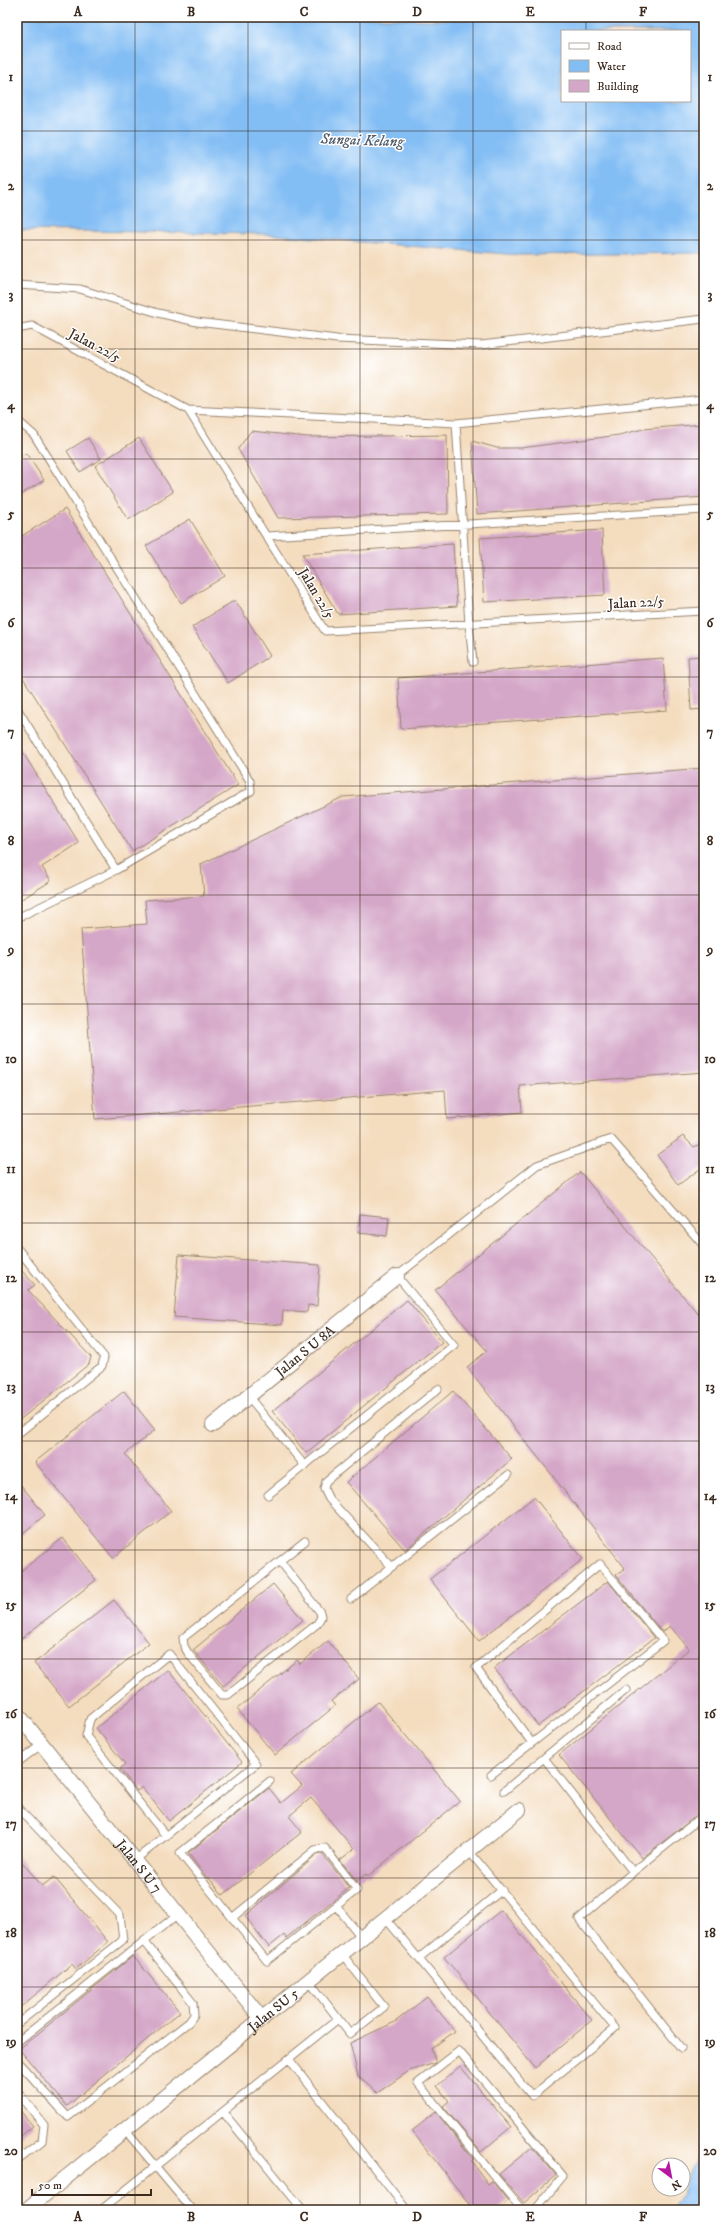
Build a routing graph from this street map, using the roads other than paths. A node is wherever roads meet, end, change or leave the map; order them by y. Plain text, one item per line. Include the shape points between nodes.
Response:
1 (17, 285) edge
2 (704, 319) edge
3 (17, 329) edge
4 (704, 399) edge
5 (188, 410) junction
6 (17, 420) edge
7 (456, 423) junction
8 (704, 510) edge
9 (463, 524) junction
10 (267, 536) junction
11 (704, 611) edge
12 (469, 624) junction
13 (473, 662) dead end
14 (17, 708) edge
15 (116, 870) junction
16 (17, 918) edge
17 (704, 1246) edge
18 (17, 1248) edge
19 (397, 1276) junction
20 (438, 1389) dead end
21 (248, 1396) junction
22 (213, 1425) dead end
23 (17, 1431) edge
24 (305, 1466) junction
25 (508, 1475) dead end
26 (268, 1495) dead end
27 (305, 1541) dead end
28 (280, 1561) junction
29 (392, 1567) junction
30 (351, 1599) dead end
31 (626, 1690) dead end
32 (17, 1713) edge
33 (532, 1743) junction
34 (42, 1744) junction
35 (544, 1758) junction
36 (17, 1762) edge
37 (491, 1775) dead end
38 (270, 1781) dead end
39 (504, 1791) dead end
40 (17, 1807) edge
41 (519, 1810) dead end
42 (704, 1814) edge
43 (166, 1836) junction
44 (469, 1851) junction
45 (135, 1860) junction
46 (633, 1872) junction
47 (502, 1890) junction
48 (336, 1906) junction
49 (178, 1914) junction
50 (232, 1918) junction
51 (386, 1919) junction
52 (362, 1938) junction
53 (144, 1941) junction
54 (342, 1954) junction
55 (419, 1958) junction
56 (309, 1981) junction
57 (262, 2019) junction
58 (338, 2019) junction
59 (17, 2024) edge
60 (17, 2042) edge
61 (681, 2048) dead end
62 (289, 2059) junction
63 (17, 2061) edge
64 (17, 2091) edge
65 (223, 2112) junction
66 (125, 2130) junction
67 (17, 2160) edge
68 (156, 2165) junction
69 (26, 2210) edge
70 (100, 2210) edge
71 (192, 2210) edge
72 (303, 2210) edge
73 (407, 2210) edge
74 (522, 2210) edge
75 (535, 2210) edge

1 - 2 lane via 80,289 197,322 337,339 482,345
3 - 5 lane, Jalan 22/5 via 32,326
4 - 7 lane
5 - 7 lane
5 - 10 lane, Jalan 22/5
6 - 15 lane via 34,435 250,781 251,791
7 - 9 lane
8 - 9 lane
9 - 10 lane
9 - 12 lane
10 - 12 lane, Jalan 22/5 via 325,631
11 - 12 lane, Jalan 22/5
12 - 13 lane
14 - 15 lane
15 - 16 lane
17 - 19 lane via 611,1139 536,1165
18 - 23 lane via 104,1357 102,1366 20,1432
19 - 21 street, Jalan S U 8A
19 - 24 lane via 454,1346
20 - 29 lane via 326,1481 324,1489 329,1499
21 - 22 street, Jalan S U 8A
21 - 24 lane
24 - 26 lane
25 - 29 lane
27 - 28 lane
28 - 28 lane via 320,1612 321,1617 317,1624 228,1695 222,1695 188,1653 183,1638
29 - 30 lane
31 - 35 lane
32 - 34 street, Jalan S U 7
33 - 33 lane via 476,1668 600,1564 663,1641
33 - 37 lane
34 - 36 lane
34 - 45 street, Jalan S U 7
35 - 39 lane
35 - 46 lane
38 - 50 lane via 180,1852
40 - 59 lane via 120,1915 123,1940
41 - 44 street, Jalan SU 5
42 - 46 lane
43 - 43 lane via 86,1736 90,1719 170,1654 256,1764
43 - 45 lane
44 - 47 lane
44 - 51 street, Jalan SU 5
45 - 49 street, Jalan S U 7
46 - 61 lane via 579,1918
47 - 55 lane
47 - 55 lane via 615,2028 592,2048 532,2096
48 - 50 lane via 267,1961
48 - 50 lane via 357,1890 325,1848 320,1848
48 - 52 lane
49 - 53 lane
49 - 57 street, Jalan S U 7
51 - 52 street, Jalan SU 5
51 - 55 lane
52 - 54 street, Jalan SU 5
53 - 60 lane
53 - 63 lane via 194,2003 194,2015 189,2022 68,2117
54 - 56 street, Jalan SU 5
54 - 58 lane via 384,2007 350,2034
56 - 57 street, Jalan SU 5
56 - 58 lane
57 - 66 street, Jalan SU 5
58 - 62 lane
62 - 65 lane
62 - 73 lane
64 - 67 lane via 44,2125 42,2140
65 - 68 lane
65 - 72 lane
66 - 68 lane
66 - 69 street, Jalan SU 5
68 - 70 lane
68 - 71 lane
74 - 75 lane via 418,2083 459,2051 562,2176

